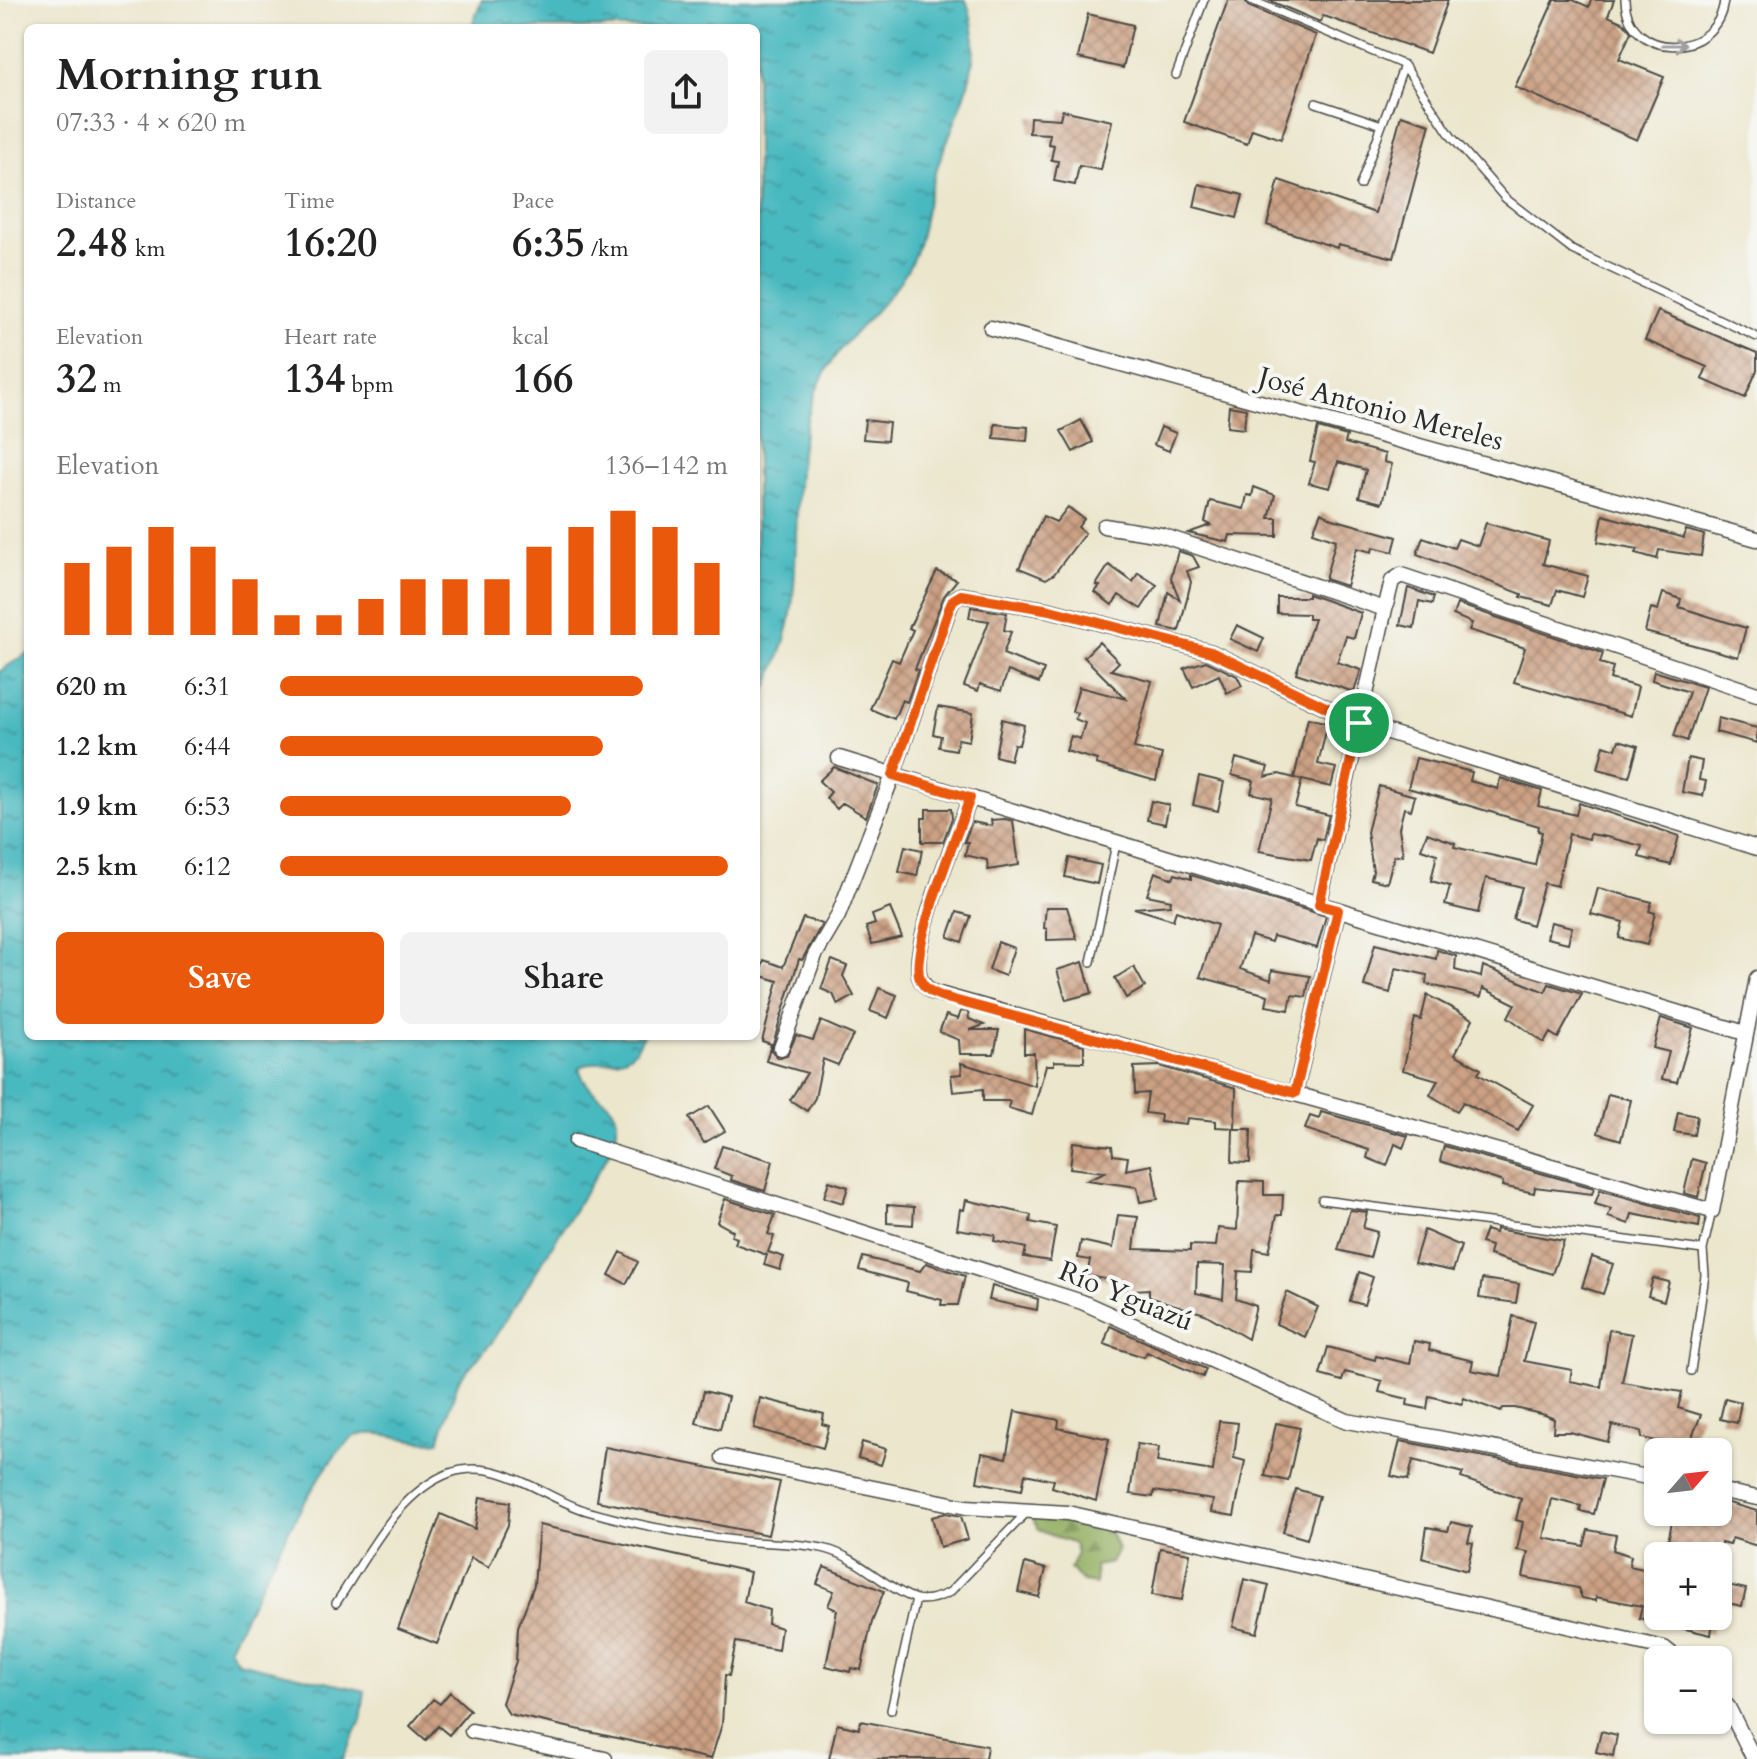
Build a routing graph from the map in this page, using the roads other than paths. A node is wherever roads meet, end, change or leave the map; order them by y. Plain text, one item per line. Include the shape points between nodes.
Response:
1 (1204, 0) edge
2 (1251, 0) edge
3 (1625, 0) edge
4 (1724, 0) edge
5 (1404, 65) junction
6 (1176, 75) dead end
7 (1316, 103) dead end
8 (1382, 125) junction
9 (1360, 185) dead end
10 (991, 328) dead end
11 (1757, 337) edge
12 (1104, 526) dead end
13 (1757, 539) edge
14 (1385, 609) junction
15 (1757, 694) edge
16 (1359, 723) junction
17 (839, 758) dead end
18 (893, 775) junction
19 (970, 798) junction
20 (1116, 844) junction
21 (1757, 848) edge
22 (1319, 905) junction
23 (1338, 910) junction
24 (1091, 962) dead end
25 (1757, 978) edge
26 (1750, 1029) edge
27 (781, 1048) dead end
28 (1295, 1093) junction
29 (576, 1141) dead end
30 (1322, 1200) dead end
31 (1712, 1211) junction
32 (1703, 1250) junction
33 (1691, 1371) dead end
34 (723, 1457) dead end
35 (1644, 1476) edge
36 (1732, 1493) edge
37 (1757, 1498) edge
38 (1029, 1511) junction
39 (916, 1599) junction
40 (336, 1603) dead end
41 (1656, 1646) edge
42 (891, 1710) dead end
43 (1732, 1715) edge
44 (472, 1731) dead end
45 (605, 1759) edge
46 (1754, 1759) edge

1 - 6 lane
2 - 5 lane
3 -> 4 lane via 1632,24 1643,37 1675,48 1706,37 1717,24
5 - 8 lane
5 - 11 lane via 1451,136 1505,198 1561,242
7 - 8 lane
8 - 9 lane
10 - 13 street, José Antonio Mereles
12 - 14 street via 1161,535
14 - 15 street via 1392,581 1401,575
14 - 16 street
16 - 18 street via 1211,652 1050,610 961,595 949,609
16 - 21 street
16 - 22 street
17 - 18 street
18 - 19 street
18 - 27 street
19 - 20 street
19 - 28 street via 926,924 918,961 926,987 950,999
20 - 22 street
20 - 24 lane
22 - 23 street
23 - 26 street
23 - 28 street
25 - 26 street
26 - 31 street
28 - 31 street
29 - 35 street, Río Yguazú via 1082,1302 1347,1421
30 - 32 lane
31 - 32 lane
32 - 33 lane via 1705,1275
34 - 38 street via 966,1507
36 - 37 street
38 - 39 lane via 950,1592
38 - 41 street via 1068,1513
39 - 40 lane via 826,1549 717,1538 585,1510 511,1476 482,1469 455,1471 415,1495
39 - 42 lane
43 - 46 street
44 - 45 street

